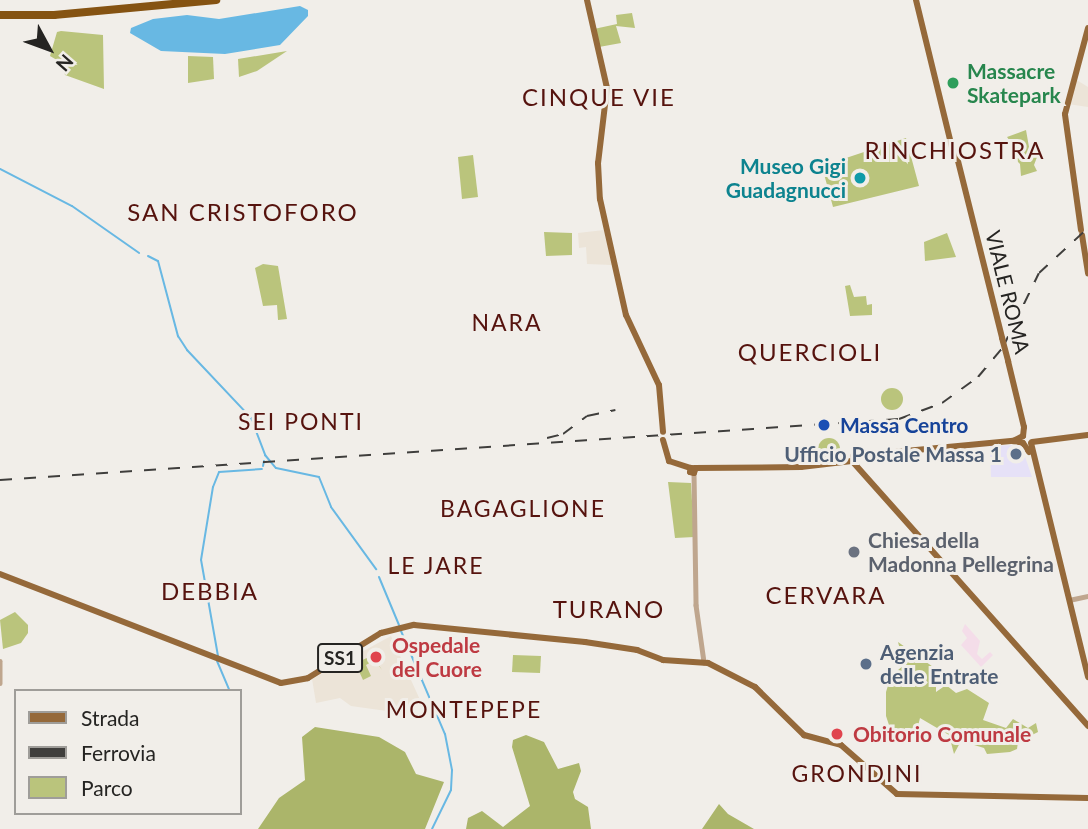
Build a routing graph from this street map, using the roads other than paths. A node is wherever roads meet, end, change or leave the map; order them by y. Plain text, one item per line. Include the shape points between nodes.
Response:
1 (173, 0) edge
2 (216, 0) edge
3 (587, 0) edge
4 (916, 0) edge
5 (0, 13) edge
6 (1088, 28) edge
7 (1086, 258) edge
8 (1088, 271) edge
9 (1088, 435) edge
10 (1028, 439) junction
11 (852, 458) junction
12 (692, 473) junction
13 (0, 574) edge
14 (1088, 596) edge
15 (1069, 600) junction
16 (0, 661) edge
17 (704, 662) junction
18 (1088, 677) edge
19 (0, 683) edge
20 (1088, 726) edge
21 (1088, 798) edge

1 - 5 highway
2 - 5 highway via 54,15
3 - 12 main road via 607,88 598,152 600,199 626,315 659,385 669,461
4 - 10 main road, VIALE ROMA, bridge
6 - 7 main road via 1065,114
7 - 8 main road
9 - 10 main road
10 - 11 main road
10 - 15 main road
11 - 12 main road via 810,466
11 - 20 main road
12 - 17 street via 695,605
13 - 17 main road, SS1 via 272,680 292,682 399,626 585,642 637,650 663,660
14 - 15 street
15 - 18 main road
16 - 19 street
17 - 21 main road, SS1 via 747,681 804,734 841,745 889,791 916,796

